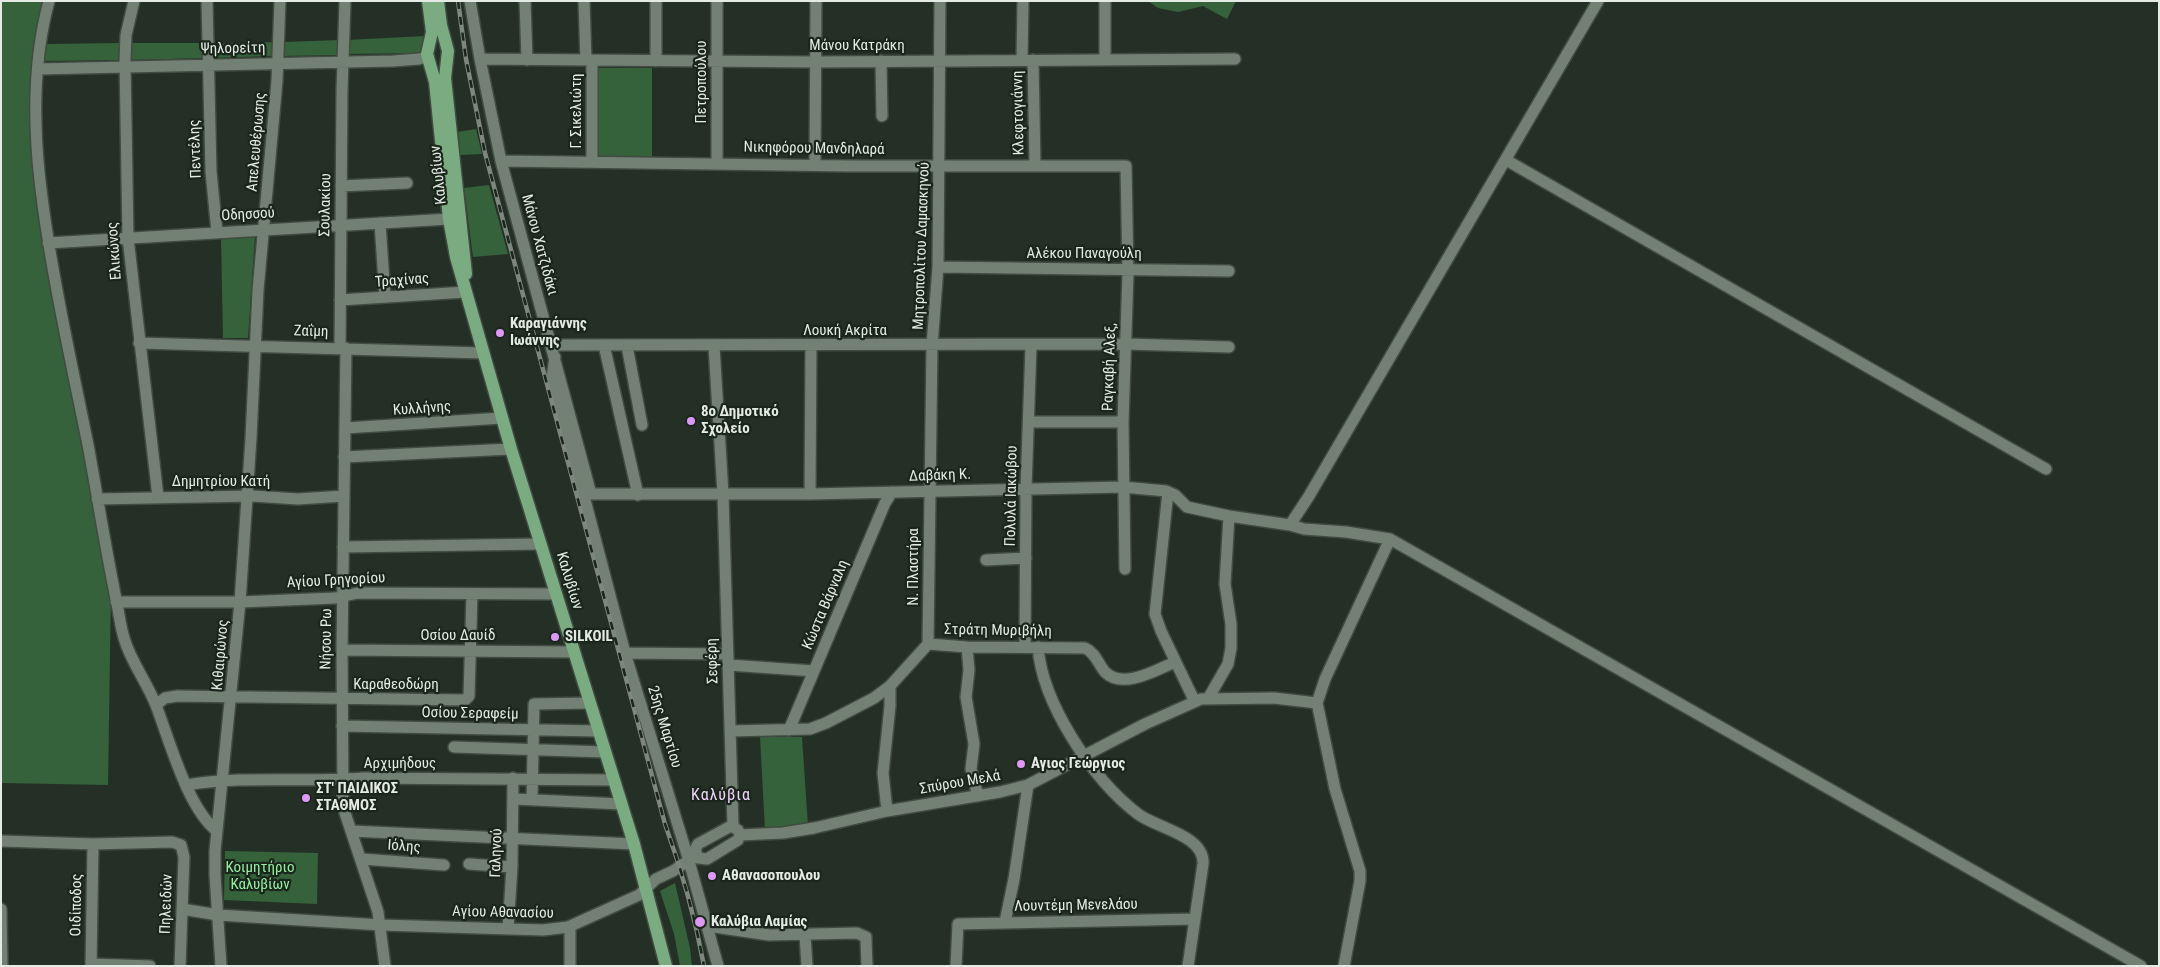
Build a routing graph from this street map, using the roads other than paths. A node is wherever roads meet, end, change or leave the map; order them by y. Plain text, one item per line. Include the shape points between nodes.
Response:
1 (49, 1) edge
2 (134, 1) edge
3 (207, 1) edge
4 (280, 1) edge
5 (345, 1) edge
6 (428, 1) edge
7 (438, 1) edge
8 (470, 1) edge
9 (525, 1) edge
10 (584, 1) edge
11 (656, 1) edge
12 (717, 1) edge
13 (816, 1) edge
14 (940, 1) edge
15 (1023, 1) edge
16 (1105, 1) edge
17 (1598, 1) edge
18 (447, 52) junction
19 (428, 54) junction
20 (480, 59) junction
21 (1235, 59) dead end
22 (527, 60) junction
23 (589, 60) junction
24 (1028, 60) junction
25 (1105, 60) junction
26 (656, 61) junction
27 (716, 61) junction
28 (881, 61) junction
29 (940, 61) junction
30 (816, 62) junction
31 (343, 63) junction
32 (208, 64) junction
33 (278, 64) junction
34 (124, 67) junction
35 (38, 69) junction
36 (882, 116) dead end
37 (1506, 160) junction
38 (501, 161) junction
39 (592, 161) junction
40 (717, 163) junction
41 (940, 164) junction
42 (815, 165) junction
43 (1035, 165) junction
44 (1126, 166) joint
45 (407, 183) dead end
46 (341, 186) junction
47 (450, 219) junction
48 (380, 223) junction
49 (341, 225) junction
50 (264, 230) junction
51 (217, 232) junction
52 (128, 238) junction
53 (48, 243) junction
54 (938, 267) junction
55 (1128, 269) junction
56 (1229, 271) dead end
57 (466, 292) junction
58 (386, 297) junction
59 (340, 300) junction
60 (139, 343) junction
61 (1125, 344) junction
62 (255, 345) junction
63 (604, 346) junction
64 (627, 346) junction
65 (714, 346) junction
66 (811, 346) junction
67 (932, 346) junction
68 (1032, 346) junction
69 (1229, 347) dead end
70 (343, 348) junction
71 (554, 352) junction
72 (482, 353) junction
73 (502, 418) junction
74 (1029, 422) junction
75 (1123, 422) junction
76 (642, 425) dead end
77 (345, 428) junction
78 (511, 449) junction
79 (344, 457) junction
80 (2046, 469) dead end
81 (1123, 487) junction
82 (1026, 488) junction
83 (930, 491) junction
84 (892, 492) junction
85 (1168, 492) junction
86 (723, 494) junction
87 (810, 494) junction
88 (588, 495) junction
89 (638, 495) junction
90 (248, 496) junction
91 (344, 496) junction
92 (158, 497) junction
93 (97, 498) junction
94 (1229, 516) junction
95 (1290, 524) junction
96 (1390, 540) junction
97 (541, 544) junction
98 (344, 546) junction
99 (1026, 558) junction
100 (986, 560) dead end
101 (1125, 569) dead end
102 (472, 594) junction
103 (556, 594) junction
104 (343, 596) junction
105 (116, 602) junction
106 (240, 602) junction
107 (928, 644) junction
108 (1025, 646) junction
109 (967, 647) junction
110 (1038, 647) junction
111 (342, 650) junction
112 (472, 651) junction
113 (574, 652) junction
114 (625, 653) junction
115 (728, 660) junction
116 (1176, 662) junction
117 (814, 671) junction
118 (890, 686) junction
119 (232, 697) junction
120 (1208, 697) junction
121 (342, 699) junction
122 (1194, 700) junction
123 (589, 702) junction
124 (1318, 703) junction
125 (156, 705) junction
126 (342, 726) junction
127 (534, 730) junction
128 (789, 730) junction
129 (598, 731) junction
130 (730, 731) junction
131 (454, 747) dead end
132 (534, 750) junction
133 (605, 752) junction
134 (1085, 756) junction
135 (513, 778) junction
136 (533, 779) junction
137 (223, 780) junction
138 (343, 780) junction
139 (614, 780) junction
140 (186, 785) junction
141 (1028, 785) junction
142 (978, 796) junction
143 (514, 799) junction
144 (532, 800) junction
145 (621, 804) junction
146 (887, 812) junction
147 (217, 831) junction
148 (351, 831) junction
149 (737, 831) junction
150 (513, 838) junction
151 (1, 841) edge
152 (93, 844) junction
153 (634, 844) junction
154 (693, 858) junction
155 (362, 860) junction
156 (444, 864) dead end
157 (469, 864) dead end
158 (512, 867) junction
159 (647, 889) junction
160 (1, 908) edge
161 (182, 909) junction
162 (218, 914) junction
163 (1194, 919) junction
164 (1, 922) edge
165 (1005, 922) junction
166 (381, 925) junction
167 (570, 926) junction
168 (708, 926) junction
169 (508, 929) junction
170 (805, 935) junction
171 (91, 965) edge
172 (2, 966) edge
173 (150, 966) edge
174 (180, 966) edge
175 (221, 966) edge
176 (384, 966) edge
177 (570, 966) edge
178 (666, 966) edge
179 (718, 966) edge
180 (807, 966) edge
181 (867, 966) edge
182 (956, 966) edge
183 (1188, 966) edge
184 (1344, 966) edge
185 (2141, 966) edge

1 - 35 street
2 - 34 street, Ελικώνος via 126,35
3 - 32 street, Πεντέλης
4 - 33 street, Απελευθέρωσης
5 - 31 street, Σουλακίου
6 - 19 main road, Καλυβίων via 432,32
7 - 18 main road, Καλυβίων
8 - 20 street, Μάνου Χατζιδάκι
9 - 22 street
10 - 23 street, Γ. Σικελιώτη
11 - 26 street
12 - 27 street, Πετροπούλου
13 - 30 street
14 - 29 street, Μητροπολίτου Δαμασκηνού
15 - 24 street, Κλεφτογιάννη
16 - 25 street
17 - 37 street
18 - 19 main road via 437,43
18 - 19 main road via 445,60 439,63 435,63
18 - 57 main road, Καλυβίων via 445,78
19 - 31 street, Ψηλορείτη via 412,60
19 - 47 main road, Καλυβίων via 435,82
20 - 22 street, Μάνου Κατράκη
20 - 38 street, Μάνου Χατζιδάκι
21 - 25 street, Μάνου Κατράκη
22 - 23 street, Μάνου Κατράκη
23 - 26 street, Μάνου Κατράκη
23 - 39 street, Γ. Σικελιώτη
24 - 25 street, Μάνου Κατράκη
24 - 29 street, Μάνου Κατράκη
24 - 43 street, Κλεφτογιάννη
26 - 27 street, Μάνου Κατράκη
27 - 30 street, Μάνου Κατράκη
27 - 40 street, Πετροπούλου
28 - 29 street, Μάνου Κατράκη
28 - 30 street, Μάνου Κατράκη
28 - 36 street
29 - 41 street, Μητροπολίτου Δαμασκηνού
30 - 42 street
31 - 33 street, Ψηλορείτη
31 - 46 street, Σουλακίου
32 - 33 street, Ψηλορείτη
32 - 34 street, Ψηλορείτη
32 - 51 street, Πεντέλης
33 - 50 street, Απελευθέρωσης
34 - 35 street, Ψηλορείτη
34 - 52 street, Ελικώνος
35 - 53 street via 38,154
37 - 80 street
37 - 95 street
38 - 39 street, Νικηφόρου Μανδηλαρά
38 - 71 street, Μάνου Χατζιδάκι
39 - 40 street, Νικηφόρου Μανδηλαρά
40 - 42 street, Νικηφόρου Μανδηλαρά
41 - 42 street, Νικηφόρου Μανδηλαρά
41 - 43 street, Νικηφόρου Μανδηλαρά
41 - 54 street, Μητροπολίτου Δαμασκηνού
43 - 44 street, Νικηφόρου Μανδηλαρά
44 - 55 street, Ραγκαβή Αλεξ,
45 - 46 street
46 - 49 street, Σουλακίου
47 - 48 street, Οδησσού
47 - 57 main road, Καλυβίων
48 - 49 street, Οδησσού
48 - 58 street
49 - 50 street, Οδησσού
49 - 59 street, Σουλακίου
50 - 51 street, Οδησσού
50 - 62 street, Απελευθέρωσης
51 - 52 street, Οδησσού
52 - 53 street, Οδησσού
52 - 60 street, Ελικώνος
53 - 93 street
54 - 55 street, Αλέκου Παναγούλη
54 - 67 street, Μητροπολίτου Δαμασκηνού
55 - 56 street, Αλέκου Παναγούλη
55 - 61 street, Ραγκαβή Αλεξ,
57 - 58 street, Τραχίνας
57 - 72 main road, Καλυβίων
58 - 59 street, Τραχίνας
59 - 70 street, Σουλακίου
60 - 62 street, Ζαΐμη
60 - 92 street, Ελικώνος
61 - 68 street, Λουκή Ακρίτα
61 - 69 street, Λουκή Ακρίτα
61 - 75 street, Ραγκαβή Αλεξ,
62 - 70 street, Ζαΐμη
62 - 90 street, Κιθαιρώνος
63 - 64 street, Λουκή Ακρίτα
63 - 71 street, Λουκή Ακρίτα via 559,345
63 - 89 street
64 - 65 street, Λουκή Ακρίτα
64 - 76 street
65 - 66 street, Λουκή Ακρίτα
65 - 86 street, Σεφέρη
66 - 67 street, Λουκή Ακρίτα
66 - 87 street
67 - 68 street, Λουκή Ακρίτα
67 - 83 street, Μητροπολίτου Δαμασκηνού
68 - 74 street, Πολυλά Ιακώβου
70 - 72 street, Ζαΐμη
70 - 77 street, Νήσου Ρω
71 - 88 street, Μάνου Χατζιδάκι
72 - 73 main road, Καλυβίων
73 - 77 street, Κυλλήνης
73 - 78 main road, Καλυβίων
74 - 75 street
74 - 82 street, Πολυλά Ιακώβου
75 - 81 street, Ραγκαβή Αλεξ,
77 - 79 street, Νήσου Ρω
78 - 79 street
78 - 97 main road, Καλυβίων
79 - 91 street, Νήσου Ρω
81 - 82 street, Δαβάκη Κ.
81 - 85 street, Δαβάκη Κ.
81 - 101 street, Ραγκαβή Αλεξ,
82 - 83 street, Δαβάκη Κ.
82 - 99 street, Πολυλά Ιακώβου
83 - 84 street, Δαβάκη Κ.
83 - 107 street, Ν. Πλαστήρα
84 - 87 street, Δαβάκη Κ.
84 - 117 street, Κώστα Βάρναλη
85 - 94 street via 1187,507
85 - 116 street via 1155,614
86 - 87 street, Δαβάκη Κ.
86 - 89 street, Δαβάκη Κ.
86 - 115 street, Σεφέρη
88 - 89 street, Δαβάκη Κ.
88 - 114 street, 25ης Μαρτίου
90 - 91 street, Δημητρίου Κατή via 298,499
90 - 92 street, Δημητρίου Κατή
90 - 106 street, Κιθαιρώνος
91 - 98 street, Νήσου Ρω
92 - 93 street, Δημητρίου Κατή
93 - 105 street
94 - 95 street
94 - 120 street via 1225,584 1231,648 1228,664
95 - 96 street via 1304,529
96 - 124 street via 1325,679
96 - 185 street
97 - 98 street
97 - 103 main road, Καλυβίων
98 - 104 street, Νήσου Ρω
99 - 100 street
99 - 108 street, Πολυλά Ιακώβου
102 - 103 street, Αγίου Γρηγορίου
102 - 104 street, Αγίου Γρηγορίου via 358,593
102 - 112 street
103 - 113 main road, Καλυβίων
104 - 106 street, Αγίου Γρηγορίου
104 - 111 street, Νήσου Ρω
105 - 106 street, Αγίου Γρηγορίου
105 - 125 street via 129,652
106 - 119 street, Κιθαιρώνος
107 - 109 street, Στράτη Μυριβήλη
107 - 118 street, Στράτη Μυριβήλη
108 - 109 street, Στράτη Μυριβήλη
108 - 110 street, Στράτη Μυριβήλη
109 - 142 street via 966,697 974,744 971,769
110 - 116 street, Στράτη Μυριβήλη via 1085,648 1095,655 1111,676 1124,680
110 - 134 street via 1050,696
111 - 112 street, Οσίου Δαυίδ
111 - 121 street, Νήσου Ρω
112 - 113 street, Οσίου Δαυίδ
112 - 121 street, Καραθεοδώρη via 469,696 465,700
113 - 123 main road, Καλυβίων
114 - 115 street
114 - 154 street, 25ης Μαρτίου
115 - 117 street
115 - 130 street, Σεφέρη
116 - 122 street
117 - 128 street, Κώστα Βάρναλη
118 - 128 street, Στράτη Μυριβήλη via 859,707 818,726
118 - 146 street via 883,773
119 - 121 street, Καραθεοδώρη
119 - 125 street, Καραθεοδώρη via 170,697
119 - 137 street, Κιθαιρώνος
120 - 122 street, Σπύρου Μελά
120 - 124 street, Σπύρου Μελά via 1274,698
121 - 126 street, Νήσου Ρω
122 - 134 street, Σπύρου Μελά
123 - 127 street via 535,703
123 - 129 main road, Καλυβίων
124 - 184 street via 1335,788 1360,870
125 - 140 street
126 - 127 street, Οσίου Σεραφείμ
126 - 138 street, Νήσου Ρω
127 - 129 street, Οσίου Σεραφείμ
127 - 132 street
128 - 130 street, Στράτη Μυριβήλη
129 - 133 main road, Καλυβίων
130 - 149 street, Σεφέρη
131 - 132 street
132 - 133 street
132 - 136 street
133 - 139 main road, Καλυβίων
134 - 141 street, Σπύρου Μελά
134 - 163 street via 1105,784 1137,814 1184,836 1202,853
135 - 136 street, Αρχιμήδους
135 - 138 street, Αρχιμήδους
135 - 143 street, Γαληνού
136 - 139 street, Αρχιμήδους
136 - 144 street
137 - 138 street, Αρχιμήδους
137 - 140 street, Αρχιμήδους
137 - 147 street, Κιθαιρώνος
138 - 148 street, Νήσου Ρω via 344,806
139 - 145 main road, Καλυβίων
140 - 147 street via 207,823
141 - 142 street, Σπύρου Μελά
141 - 165 street
142 - 146 street, Σπύρου Μελά
143 - 144 street
143 - 150 street, Γαληνού
144 - 145 street
145 - 153 main road, Καλυβίων
146 - 149 street, Σπύρου Μελά via 782,833
147 - 162 street, Κιθαιρώνος
148 - 150 street
148 - 155 street, Νήσου Ρω
149 - 154 street via 736,842 710,858
149 - 154 street via 728,827 698,844
150 - 153 street
150 - 158 street, Γαληνού
151 - 152 street
152 - 161 street, Πηλειδών via 172,842 181,845 184,857
152 - 171 street, Οιδίποδος
153 - 159 main road, Καλυβίων
154 - 159 street, Αγίου Αθανασίου via 673,872 656,878
154 - 168 street, 25ης Μαρτίου
155 - 156 street, Ιόλης
155 - 166 street, Νήσου Ρω
157 - 158 street
158 - 169 street, Γαληνού
159 - 167 street, Αγίου Αθανασίου
159 - 178 main road, Καλυβίων
160 - 164 street
161 - 162 street, Αγίου Αθανασίου
161 - 174 street, Πηλειδών
162 - 166 street, Αγίου Αθανασίου
162 - 175 street, Κιθαιρώνος
163 - 165 street, Λουντέμη Μενελάου
163 - 183 street
164 - 172 street
165 - 182 street, Λουντέμη Μενελάου via 958,924
166 - 169 street, Αγίου Αθανασίου
166 - 176 street, Νήσου Ρω
167 - 169 street, Αγίου Αθανασίου via 543,930
167 - 177 street
168 - 170 street via 769,935
168 - 179 street, 25ης Μαρτίου
170 - 180 street
170 - 181 street via 857,934 866,937
171 - 173 street

